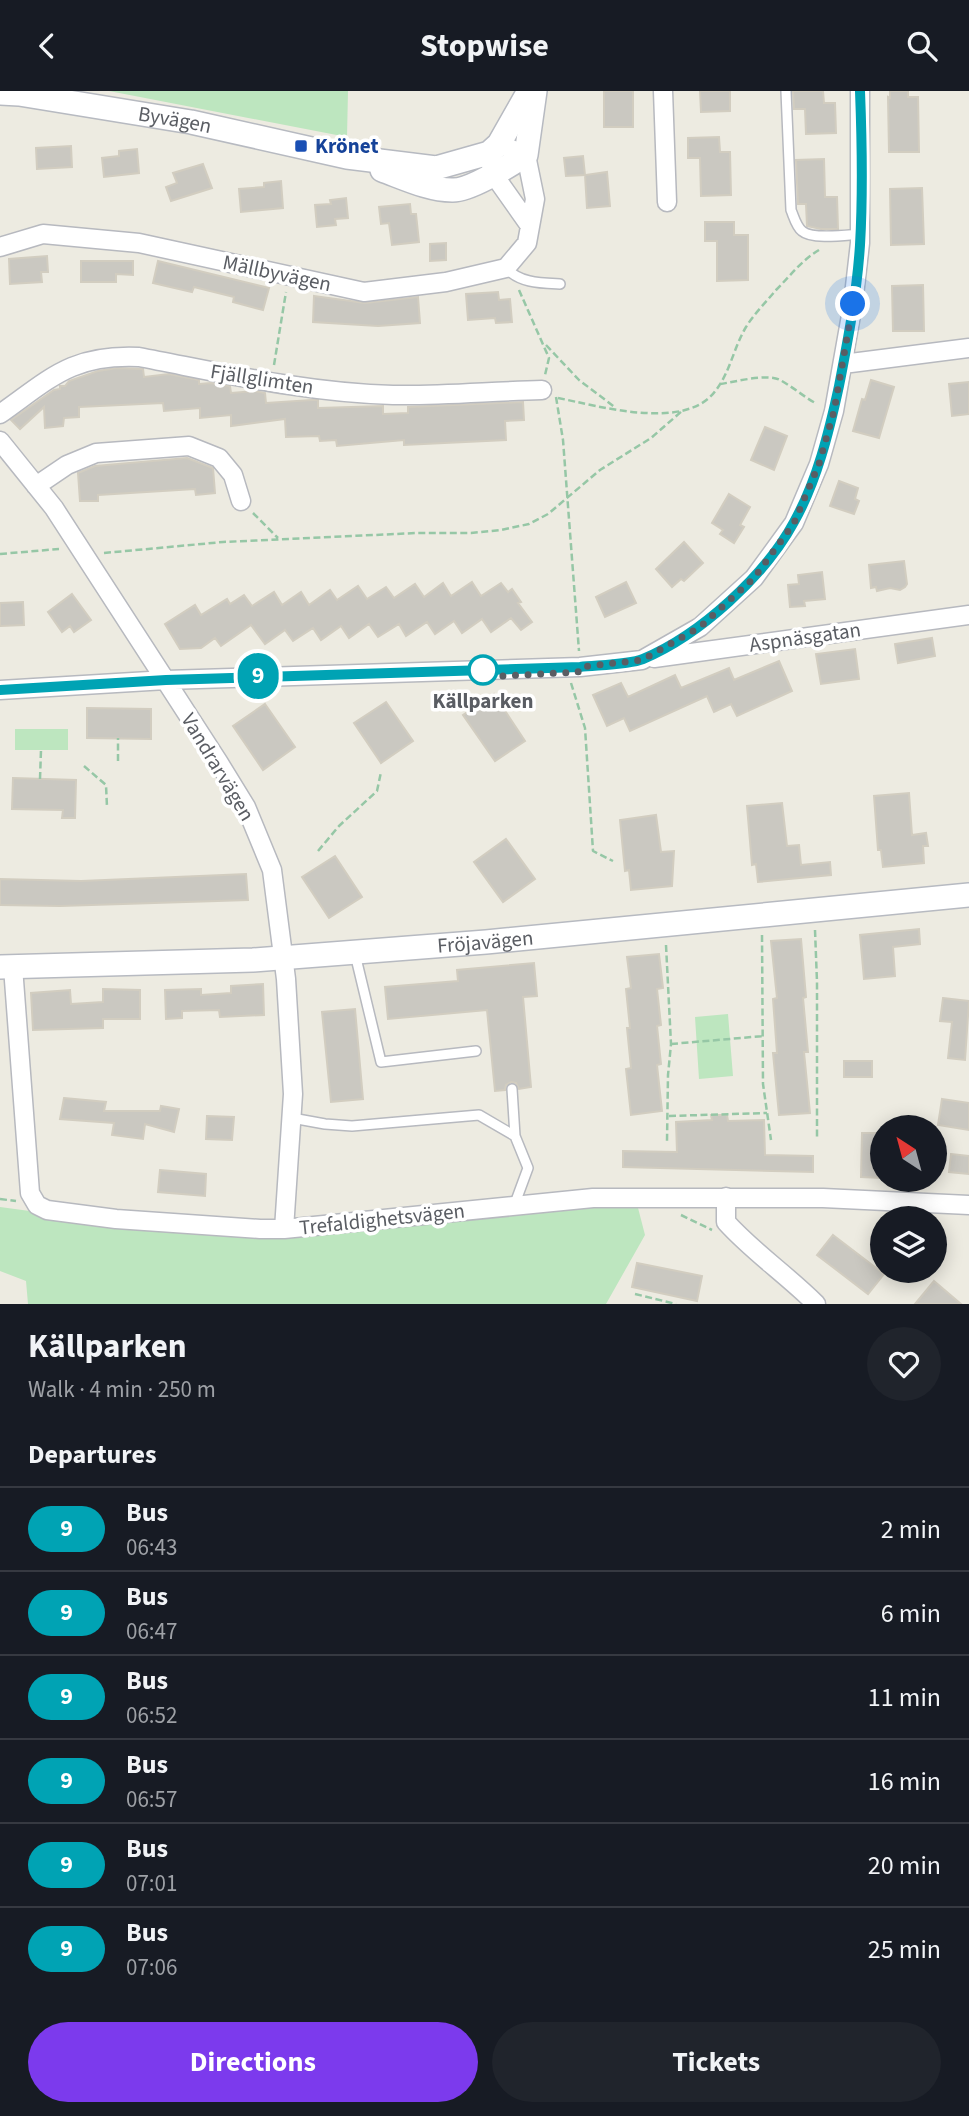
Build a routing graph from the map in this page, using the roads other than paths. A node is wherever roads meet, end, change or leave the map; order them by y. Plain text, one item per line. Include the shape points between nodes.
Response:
1 (529, 91) edge
2 (535, 91) edge
3 (663, 91) edge
4 (786, 91) edge
5 (860, 91) edge
6 (4, 92) edge
7 (526, 155) junction
8 (494, 157) junction
9 (667, 202) dead end
10 (530, 226) junction
11 (860, 234) junction
12 (0, 247) edge
13 (510, 272) junction
14 (560, 284) dead end
15 (969, 348) edge
16 (843, 364) junction
17 (542, 390) road end
18 (0, 414) edge
19 (0, 441) edge
20 (36, 485) junction
21 (241, 501) road end
22 (969, 615) edge
23 (642, 660) junction
24 (166, 680) junction
25 (0, 690) edge
26 (969, 895) edge
27 (355, 952) junction
28 (284, 957) junction
29 (6, 967) edge
30 (477, 1051) dead end
31 (512, 1089) dead end
32 (292, 1118) junction
33 (515, 1136) junction
34 (726, 1197) junction
35 (969, 1205) edge
36 (514, 1206) junction
37 (285, 1229) junction
38 (816, 1304) edge

1 - 8 street
2 - 7 street
3 - 9 street
4 - 11 lane via 791,210 797,226 812,236
5 - 11 street
6 - 8 street, Byvägen via 191,122 347,157 436,168
7 - 8 street, Byvägen
7 - 10 street via 535,199
8 - 10 street
10 - 13 street via 527,243
11 - 16 street
12 - 13 street, Mällbyvägen via 43,234 126,242 364,292
13 - 14 lane via 530,282
15 - 16 street
16 - 23 street via 819,464 794,523 754,578 700,627
17 - 18 street, Fjällglimten via 393,395 271,382 139,357 101,358 69,367
19 - 20 street, Vandrarvägen
20 - 21 street via 96,453 189,446 219,458 233,475
20 - 24 street, Vandrarvägen
22 - 23 street, Aspnäsgatan
23 - 24 street, Aspnäsgatan via 580,667
24 - 25 street, Aspnäsgatan
24 - 28 street, Vandrarvägen via 246,807 272,870
26 - 27 street, Fröjavägen
27 - 28 street, Fröjavägen
27 - 30 lane via 381,1062
28 - 29 street, Fröjavägen
28 - 32 street, Vandrarvägen
29 - 37 street, Trefaldighetsvägen via 30,1193 37,1205 116,1219
31 - 33 lane
32 - 33 lane via 352,1126 480,1115
32 - 37 street, Vandrarvägen
33 - 36 lane via 528,1168
34 - 35 street, Trefaldighetsvägen
34 - 36 street, Trefaldighetsvägen via 593,1198
34 - 38 street via 726,1221
36 - 37 street, Trefaldighetsvägen

